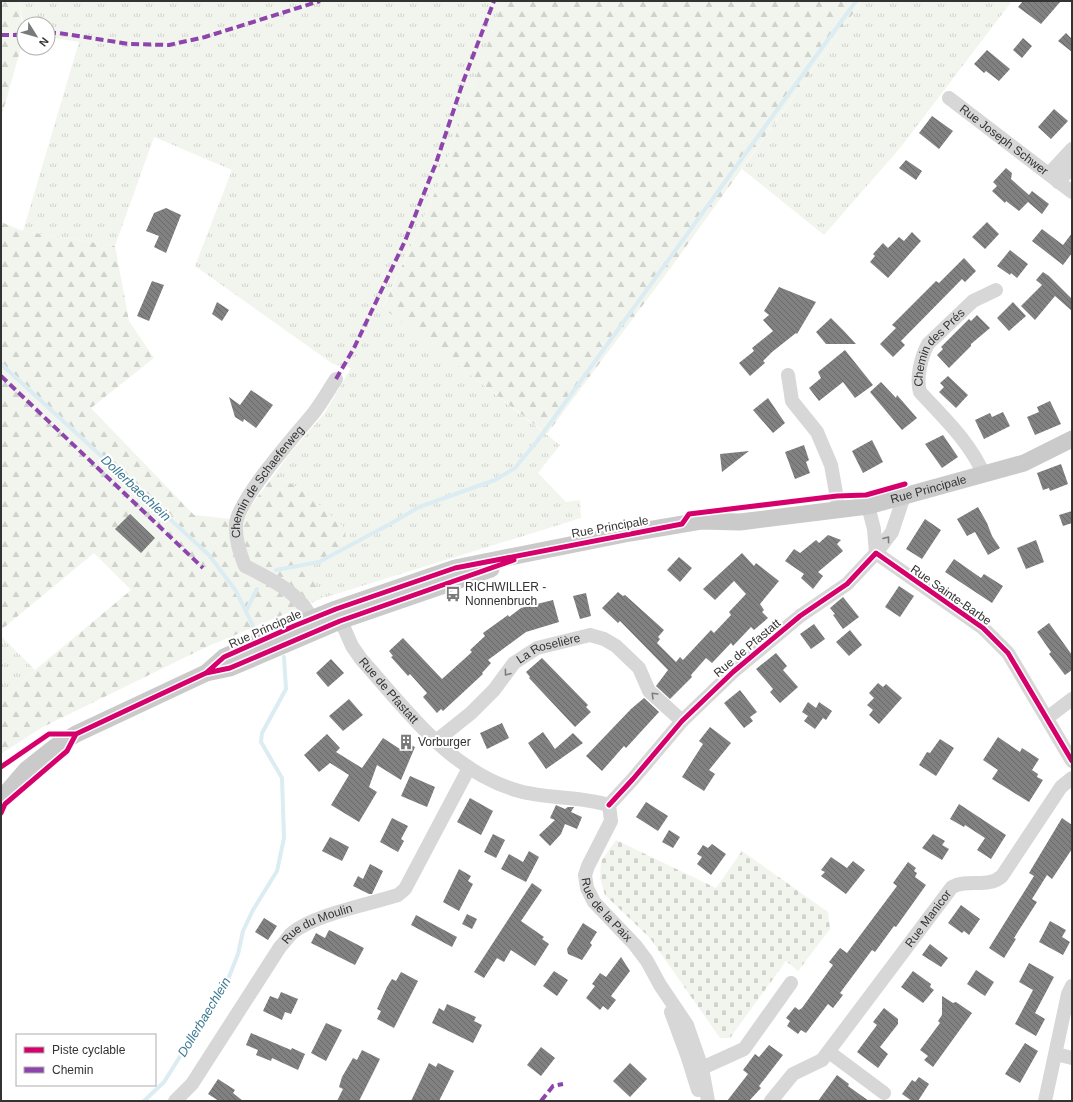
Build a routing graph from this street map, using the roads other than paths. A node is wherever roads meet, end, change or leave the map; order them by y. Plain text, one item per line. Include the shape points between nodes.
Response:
1 (949, 98) dead end
2 (1072, 149) edge
3 (1072, 167) edge
4 (1054, 178) junction
5 (1072, 192) edge
6 (996, 290) dead end
7 (788, 375) dead end
8 (336, 380) dead end
9 (1072, 439) edge
10 (984, 475) junction
11 (904, 496) junction
12 (868, 506) junction
13 (839, 510) junction
14 (876, 553) junction
15 (338, 615) junction
16 (316, 625) junction
17 (1072, 699) edge
18 (1047, 718) junction
19 (682, 721) junction
20 (436, 741) junction
21 (1072, 761) edge
22 (469, 768) junction
23 (26, 770) junction
24 (1072, 778) edge
25 (1, 782) edge
26 (1, 799) edge
27 (609, 804) junction
28 (791, 983) dead end
29 (660, 985) junction
30 (1072, 986) edge
31 (829, 1052) junction
32 (1056, 1054) junction
33 (1072, 1058) edge
34 (702, 1068) junction
35 (884, 1093) dead end
36 (175, 1101) edge
37 (702, 1101) edge
38 (708, 1101) edge
39 (771, 1101) edge
40 (1045, 1101) edge

1 - 4 street, Rue Joseph Schwer
2 - 4 street
3 - 4 street, Rue Joseph Schwer
4 - 5 street, Rue Joseph Schwer
6 - 10 street, Chemin des Prés via 973,301 928,344 918,383 920,392 978,460
7 - 13 street via 792,401 817,432 830,465
8 - 16 street, Chemin de Schaeferweg via 240,509 236,524 238,549 245,566 280,585 302,602
9 - 10 main road, Rue Principale via 1024,463
10 - 11 main road, Rue Principale
11 - 12 main road, Rue Principale
14 -> 11 street, Rue de Pfastatt via 892,532
12 - 13 main road, Rue Principale
12 - 14 street via 874,529
13 - 15 main road, Rue Principale via 740,522 701,521 542,550
14 - 18 street, Rue Sainte-Barbe via 983,628 1008,653
14 - 19 street, Rue de Pfastatt via 847,584 800,616 739,666
15 - 16 main road, Rue Principale
15 - 20 street, Rue de Pfastatt via 352,646 361,658
16 - 23 main road, Rue Principale via 224,657 206,674 76,734
17 - 18 street
18 - 21 street, Rue Sainte-Barbe
19 -> 20 street, La Roselière via 649,691 639,668 616,646 590,635 536,648 514,663 490,694
19 - 27 street, Rue de Pfastatt
20 - 22 street, Rue de Pfastatt
22 - 27 street, Rue de Pfastatt via 520,791
22 - 36 street, Rue du Moulin via 406,889 398,895 319,919 292,933 192,1084
23 - 25 main road
23 - 26 main road
24 - 31 street, Rue Manicor via 1061,786 997,881 959,883 952,887
27 - 29 street, Rue de la Paix via 612,821 588,866 585,875 587,888 594,902 635,945
28 - 34 street via 744,1049
29 - 34 street, Rue de la Paix via 687,1025
29 - 37 street, Rue de la Paix
30 - 32 street via 1068,994
31 - 35 street
31 - 39 street, Rue Manicor via 822,1060 793,1074
32 - 33 street
32 - 40 street
34 - 38 street, Rue de la Paix

